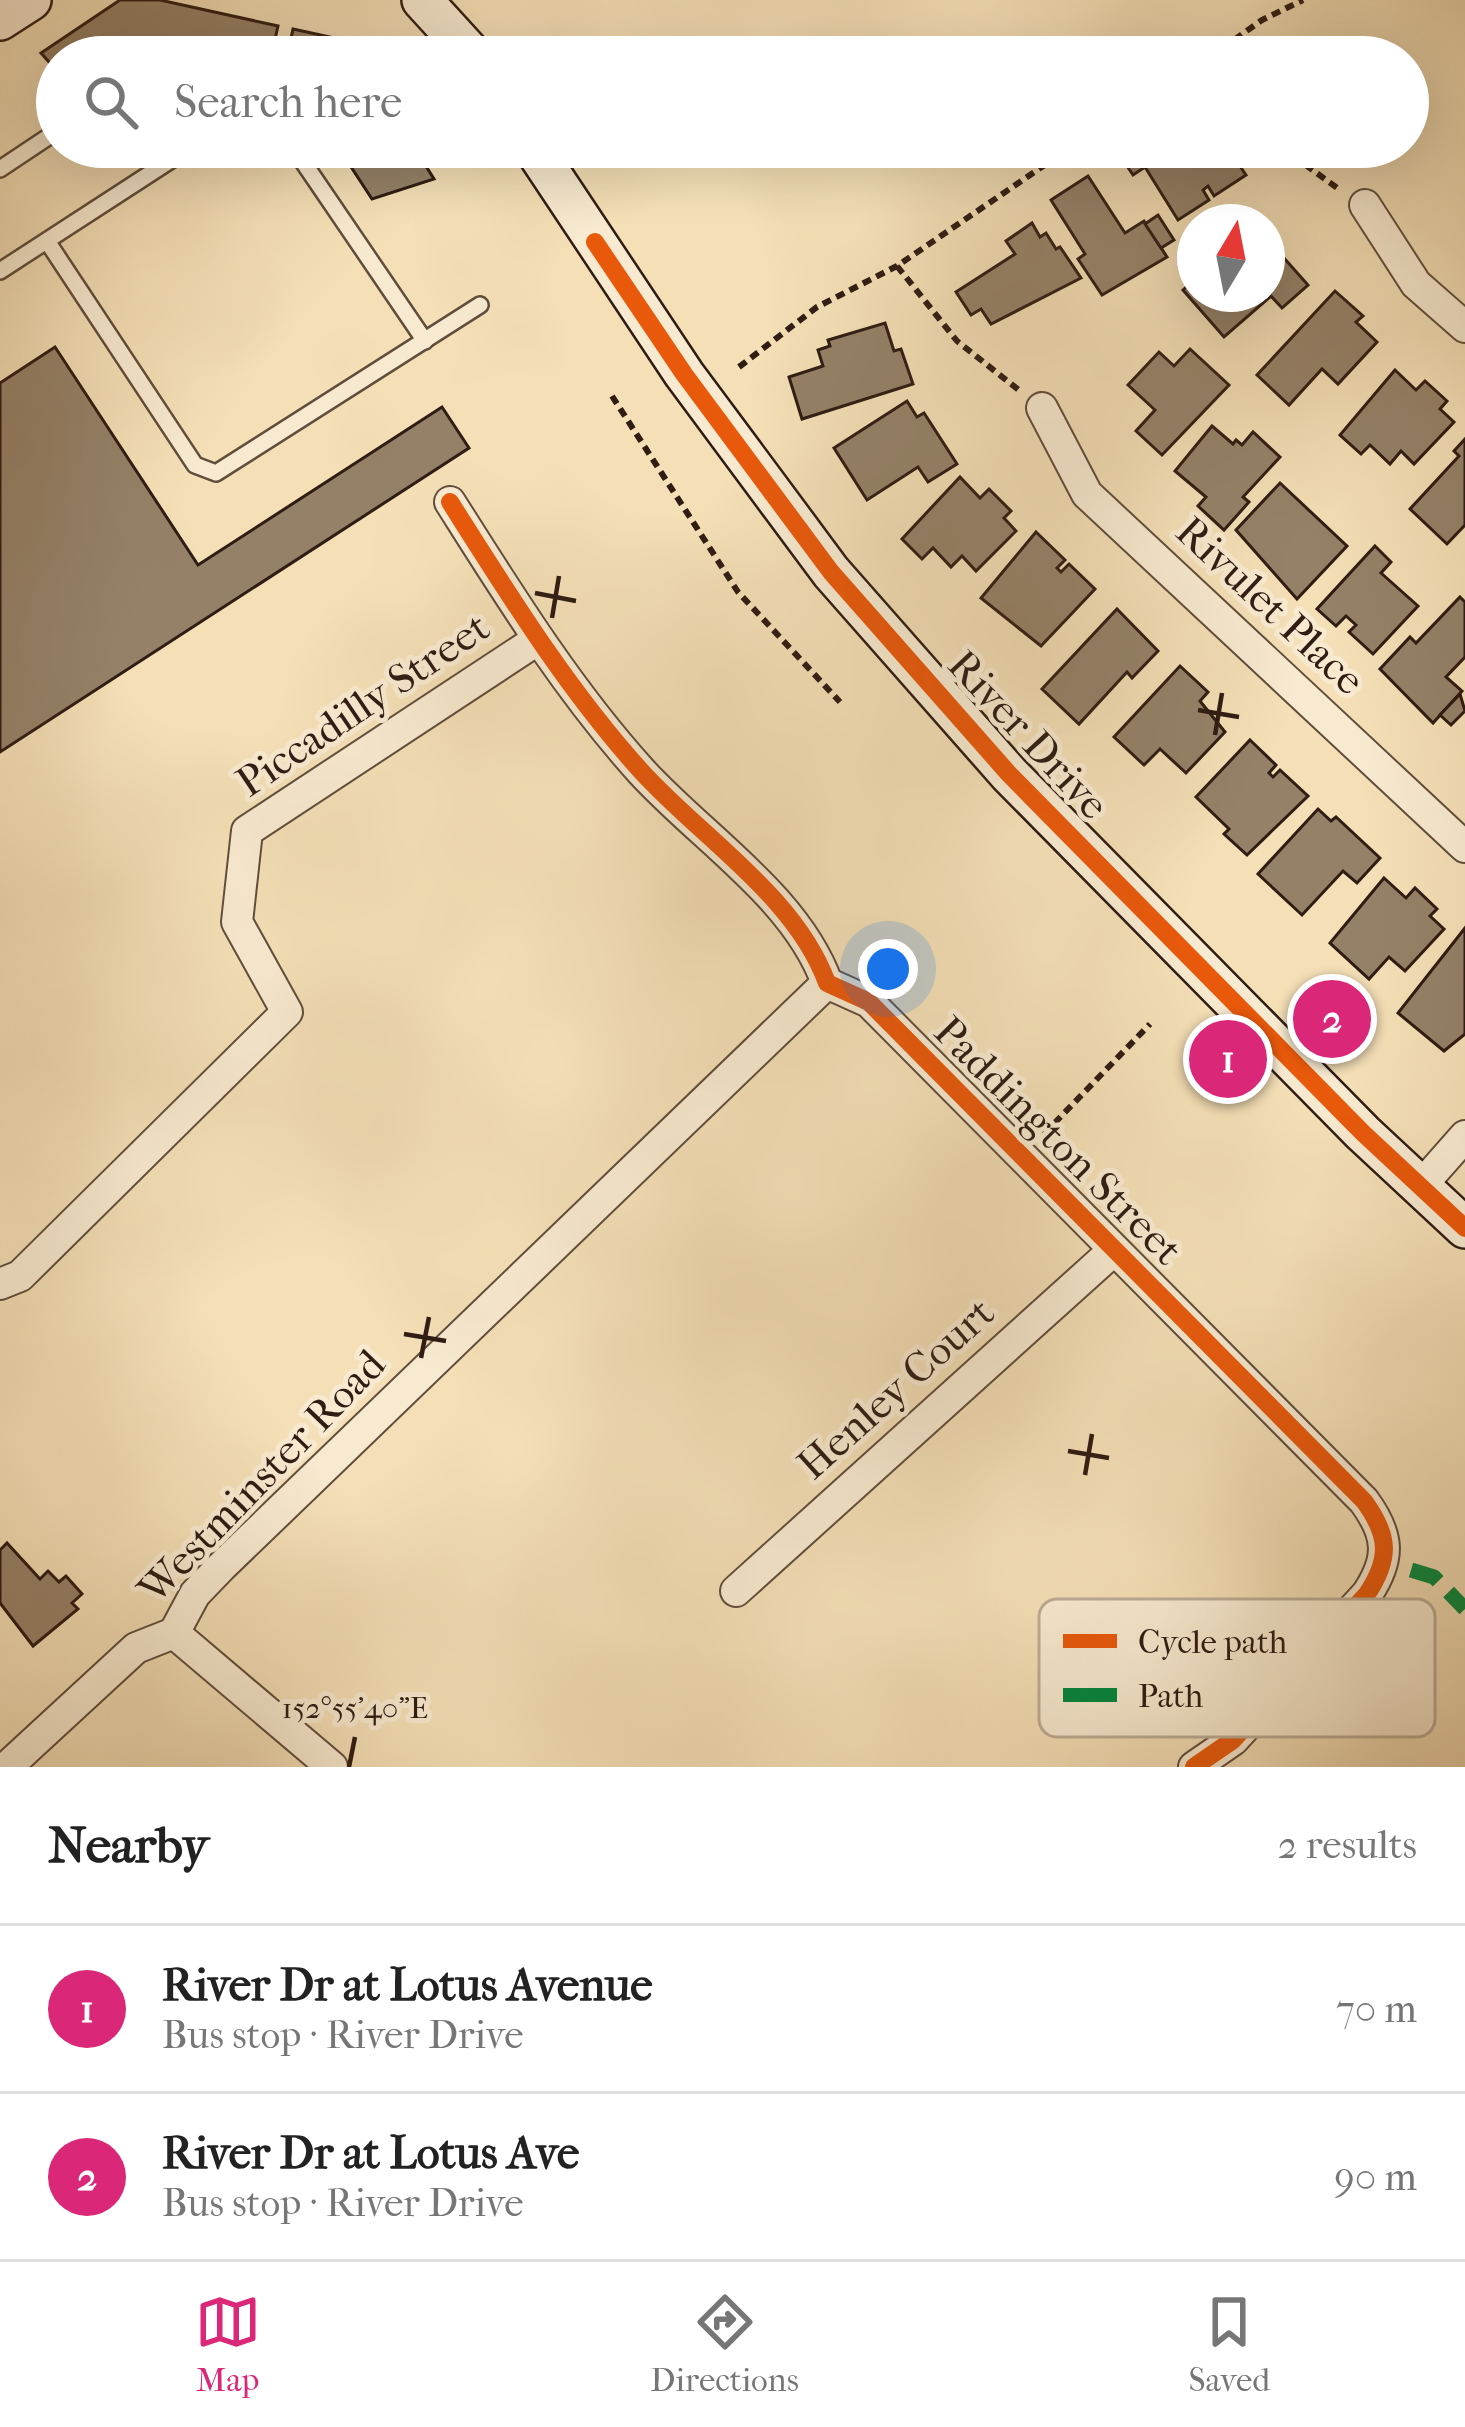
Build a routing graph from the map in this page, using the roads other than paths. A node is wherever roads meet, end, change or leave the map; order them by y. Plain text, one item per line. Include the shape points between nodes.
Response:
1 (31, 0) edge
2 (422, 0) edge
3 (453, 0) edge
4 (0, 20) edge
5 (457, 36) edge
6 (465, 36) edge
7 (36, 144) edge
8 (158, 168) edge
9 (307, 168) edge
10 (547, 168) edge
11 (0, 169) edge
12 (1365, 205) road end
13 (46, 241) junction
14 (0, 272) edge
15 (480, 305) dead end
16 (1465, 327) edge
17 (425, 341) junction
18 (1042, 408) road end
19 (450, 502) dead end
20 (537, 640) junction
21 (1465, 847) edge
22 (827, 982) junction
23 (1465, 1136) edge
24 (1420, 1186) junction
25 (1465, 1228) edge
26 (1114, 1250) junction
27 (0, 1284) edge
28 (736, 1591) dead end
29 (1362, 1599) edge
30 (174, 1633) junction
31 (1237, 1737) edge
32 (7, 1767) edge
33 (332, 1767) edge
34 (1194, 1767) edge

1 - 4 main road
2 - 5 main road
3 - 6 main road
7 - 11 lane
8 - 13 lane
9 - 17 lane
10 - 24 main road, River Drive via 684,374 832,572 1009,774
12 - 16 street via 1416,284
13 - 14 lane
13 - 17 lane via 205,471 228,470
15 - 17 lane
18 - 21 street, Rivulet Place via 1088,494
19 - 20 street
20 - 22 street via 640,770 812,943
20 - 27 street, Piccadilly Street via 247,831 237,922 287,1012 20,1276
22 - 26 street, Paddington Street via 869,1002
22 - 30 street, Westminster Road via 221,1567
23 - 24 street
24 - 25 main road, River Drive
26 - 28 street, Henley Court
26 - 29 street, Paddington Street via 1384,1528 1381,1573
30 - 32 street, Westminster Road via 136,1648
30 - 33 street
31 - 34 street, Paddington Street

